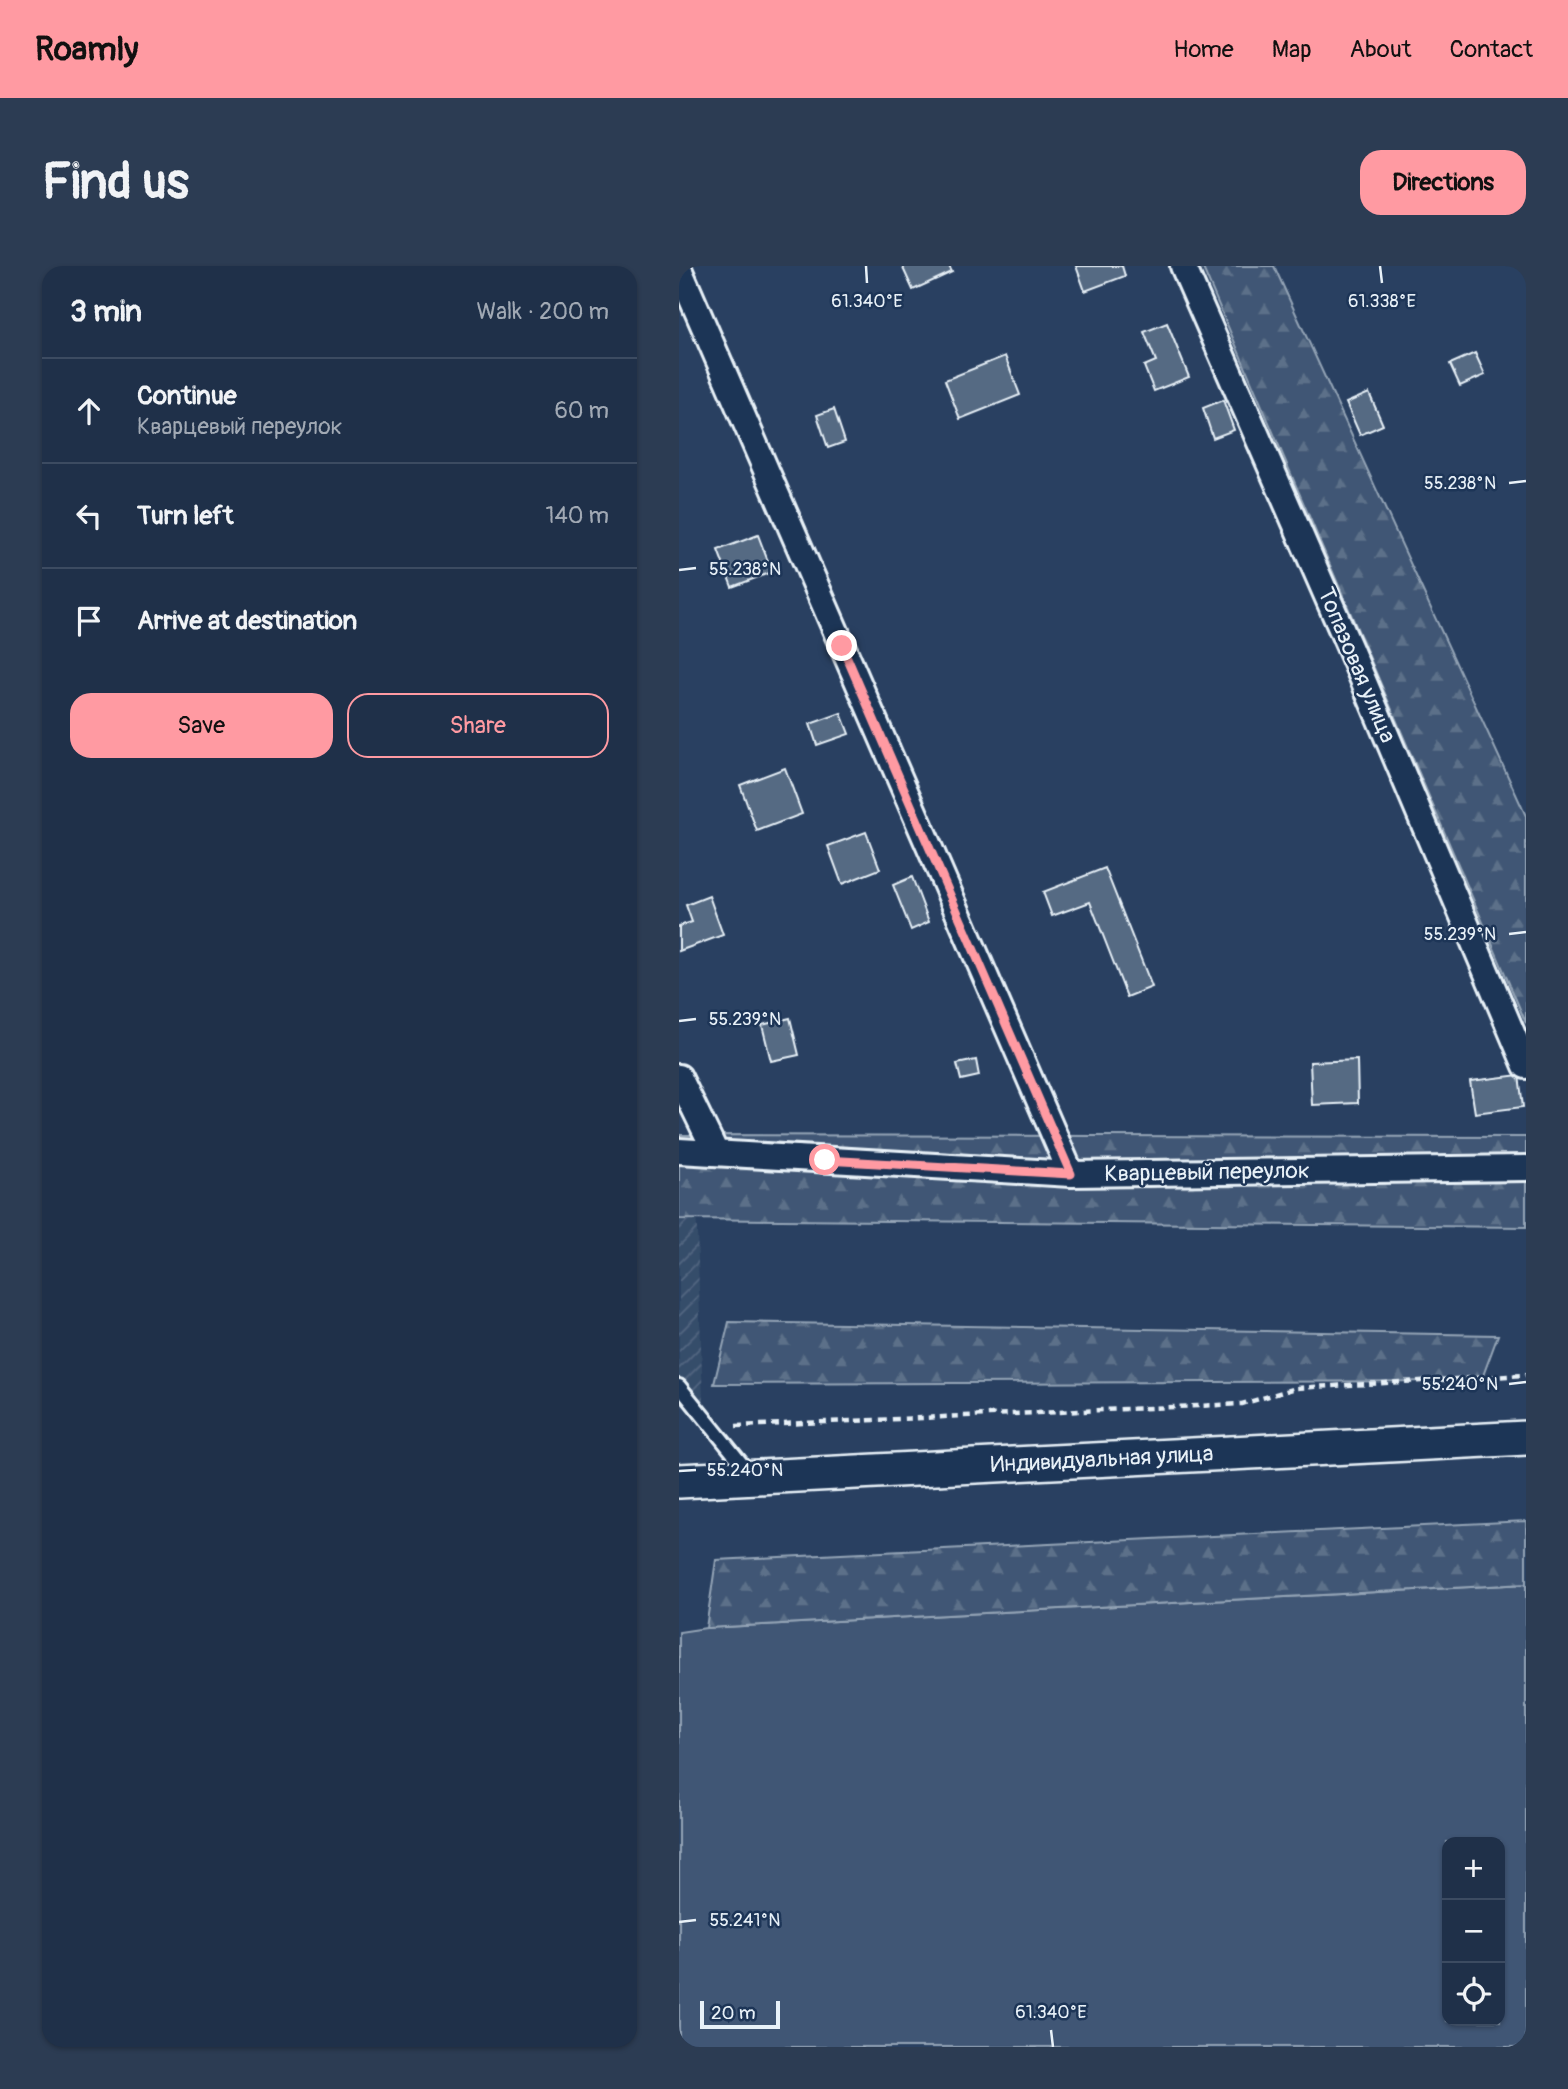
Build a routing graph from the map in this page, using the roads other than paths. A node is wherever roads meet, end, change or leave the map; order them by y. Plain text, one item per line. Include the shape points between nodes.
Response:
1 (1183, 266) edge
2 (679, 270) edge
3 (1526, 1066) edge
4 (679, 1077) edge
5 (679, 1150) edge
6 (716, 1153) junction
7 (1526, 1168) edge
8 (1071, 1174) junction
9 (679, 1386) edge
10 (1526, 1438) edge
11 (752, 1477) junction
12 (679, 1481) edge

1 - 3 street, Топазовая улица
2 - 8 street
4 - 6 street
5 - 6 street, Кварцевый переулок
6 - 8 street, Кварцевый переулок
7 - 8 street, Кварцевый переулок
9 - 11 lane
10 - 11 main road, Индивидуальная улица
11 - 12 main road, Индивидуальная улица

